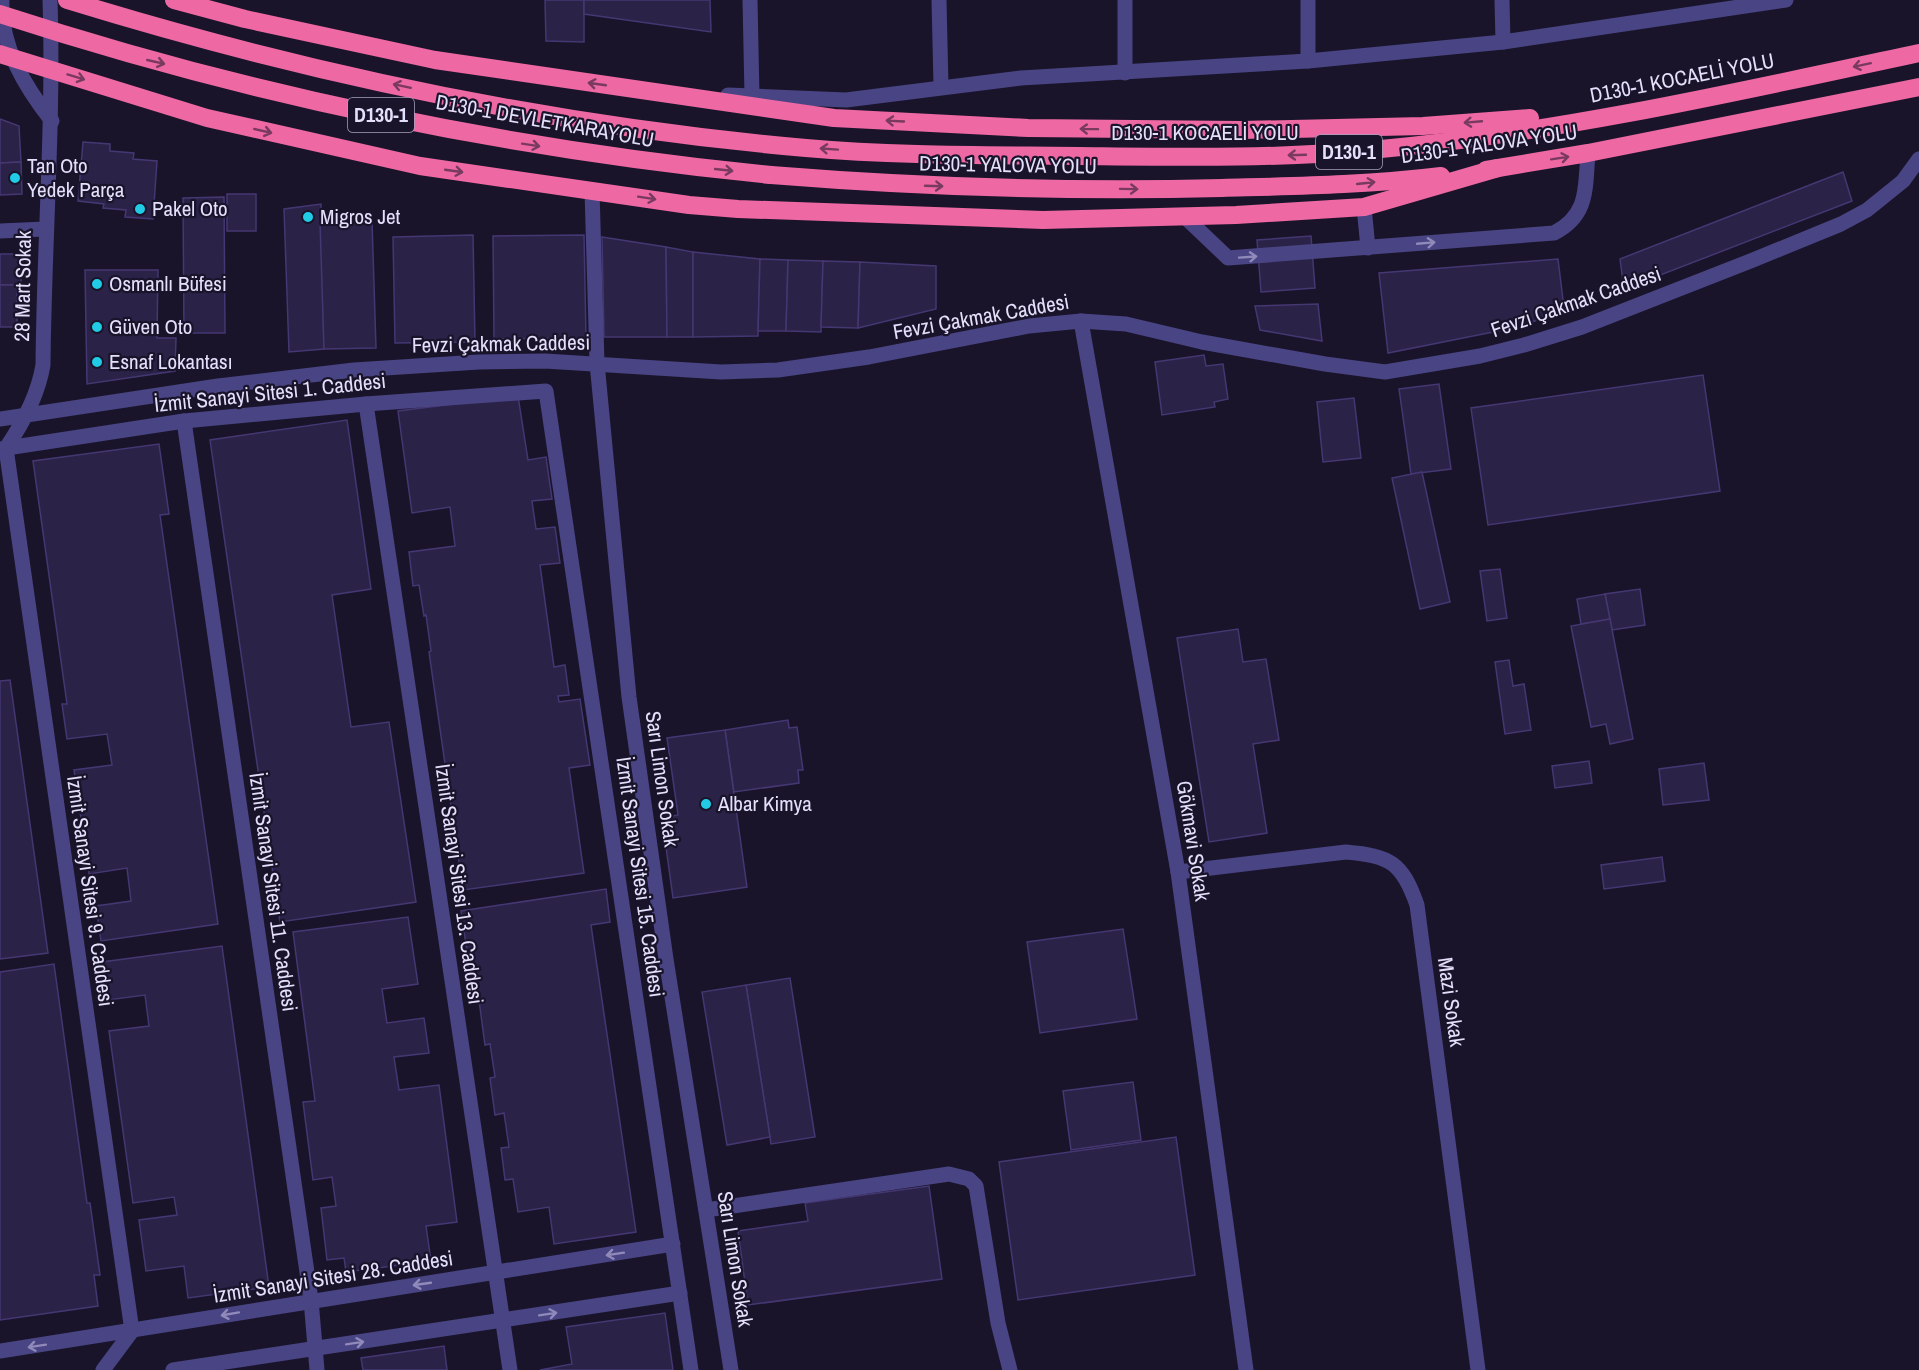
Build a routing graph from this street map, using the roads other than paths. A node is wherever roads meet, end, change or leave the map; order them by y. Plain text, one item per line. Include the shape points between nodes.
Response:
1 (2, 0) edge
2 (50, 0) edge
3 (67, 0) edge
4 (174, 0) edge
5 (750, 0) edge
6 (939, 0) edge
7 (1125, 0) edge
8 (1308, 0) edge
9 (1502, 0) edge
10 (1786, 0) edge
11 (1692, 8) edge
12 (0, 14) edge
13 (1503, 42) junction
14 (1919, 53) edge
15 (4, 55) edge
16 (1308, 61) junction
17 (52, 70) junction
18 (1125, 73) junction
19 (941, 86) junction
20 (1919, 87) edge
21 (637, 89) junction
22 (752, 96) junction
23 (1657, 108) junction
24 (52, 121) junction
25 (770, 144) joint
26 (1588, 153) junction
27 (1919, 159) edge
28 (1498, 168) junction
29 (771, 175) joint
30 (592, 190) junction
31 (1364, 207) junction
32 (1185, 217) junction
33 (45, 229) junction
34 (0, 231) edge
35 (1368, 248) junction
36 (1081, 321) junction
37 (597, 363) junction
38 (546, 391) joint
39 (366, 404) junction
40 (27, 414) junction
41 (0, 418) edge
42 (184, 421) junction
43 (3, 449) edge
44 (1178, 872) junction
45 (706, 1210) junction
46 (673, 1244) junction
47 (495, 1273) junction
48 (680, 1293) junction
49 (311, 1300) junction
50 (503, 1321) junction
51 (132, 1331) junction
52 (314, 1349) junction
53 (0, 1351) edge
54 (103, 1370) edge
55 (173, 1370) edge
56 (317, 1370) edge
57 (510, 1370) edge
58 (691, 1370) edge
59 (731, 1370) edge
60 (1010, 1370) edge
61 (1246, 1370) edge
62 (1478, 1370) edge

1 - 15 street
2 - 17 street, 28 Mart Sokak
25 -> 3 highway, D130-1 DEVLETKARAYOLU / D130-1 via 616,127 506,108 235,48
21 -> 4 highway via 435,60
5 - 22 street
6 - 19 street
7 - 18 street
8 - 16 street
9 - 13 street
10 - 11 street
11 - 13 street
12 -> 29 highway, D130-1 DEVLETKARAYOLU / D130-1, bridge via 131,56 348,109 536,146
13 - 16 street
14 -> 23 highway, D130-1 KOCAELİ YOLU / D130-1
15 - 17 highway
15 - 24 street
16 - 18 street
17 - 24 street, 28 Mart Sokak
17 -> 30 highway via 207,118 420,166
18 - 19 street
19 - 22 street via 846,100
20 - 26 highway, D130-1 YALOVA YOLU / D130-1
21 - 22 street
23 -> 21 highway via 1423,126 1242,130 1028,128 834,118
23 -> 25 highway, D130-1 KOCAELİ YOLU / D130-1 via 1426,144 1322,154 989,155 863,152
24 - 33 street, 28 Mart Sokak
28 -> 26 highway, D130-1 YALOVA YOLU / D130-1
35 -> 26 street via 1554,233 1569,226 1578,214 1584,199
27 - 36 street, Fevzi Çakmak Caddesi via 1903,181 1884,197 1841,224 1582,327 1480,356 1394,371 1370,371 1202,342 1126,324
29 -> 28 highway, D130-1 YALOVA YOLU / D130-1 via 942,187 1164,190 1345,185
28 - 31 highway
30 -> 32 highway via 689,205 874,216 1042,220
30 - 37 street, Sarı Limon Sokak
31 - 32 highway
31 - 35 street
32 -> 35 street via 1228,258
33 - 34 street
33 - 40 street, 28 Mart Sokak via 43,365
36 - 37 street, Fevzi Çakmak Caddesi via 1029,326 778,370 721,372
36 - 44 street, Gökmavi Sokak
37 - 40 street, Fevzi Çakmak Caddesi via 479,362 354,370
37 - 45 street, Sarı Limon Sokak via 628,697
38 - 39 street, İzmit Sanayi Sitesi 1. Caddesi
38 - 46 street, İzmit Sanayi Sitesi 15. Caddesi
39 - 42 street, İzmit Sanayi Sitesi 1. Caddesi
39 - 47 street, İzmit Sanayi Sitesi 13. Caddesi
40 - 41 street, Fevzi Çakmak Caddesi
40 - 43 street
42 - 43 street, İzmit Sanayi Sitesi 1. Caddesi
42 - 49 street, İzmit Sanayi Sitesi 11. Caddesi
43 - 51 street, İzmit Sanayi Sitesi 9. Caddesi
44 - 61 street, Gökmavi Sokak
44 - 62 street, Mazi Sokak via 1346,852 1373,854 1402,870 1417,904
45 - 59 street, Sarı Limon Sokak
45 - 60 street via 950,1174 969,1179 976,1186 981,1206 998,1323
46 -> 47 street, İzmit Sanayi Sitesi 28. Caddesi
46 - 48 street, İzmit Sanayi Sitesi 15. Caddesi
47 -> 49 street, İzmit Sanayi Sitesi 28. Caddesi
47 - 50 street, İzmit Sanayi Sitesi 13. Caddesi
50 -> 48 street
48 - 58 street, İzmit Sanayi Sitesi 15. Caddesi
49 -> 51 street, İzmit Sanayi Sitesi 28. Caddesi
49 - 52 street, İzmit Sanayi Sitesi 11. Caddesi
52 -> 50 street
50 - 57 street, İzmit Sanayi Sitesi 13. Caddesi
51 -> 53 street, İzmit Sanayi Sitesi 28. Caddesi
51 - 54 street
52 - 55 street
52 - 56 street, İzmit Sanayi Sitesi 11. Caddesi

